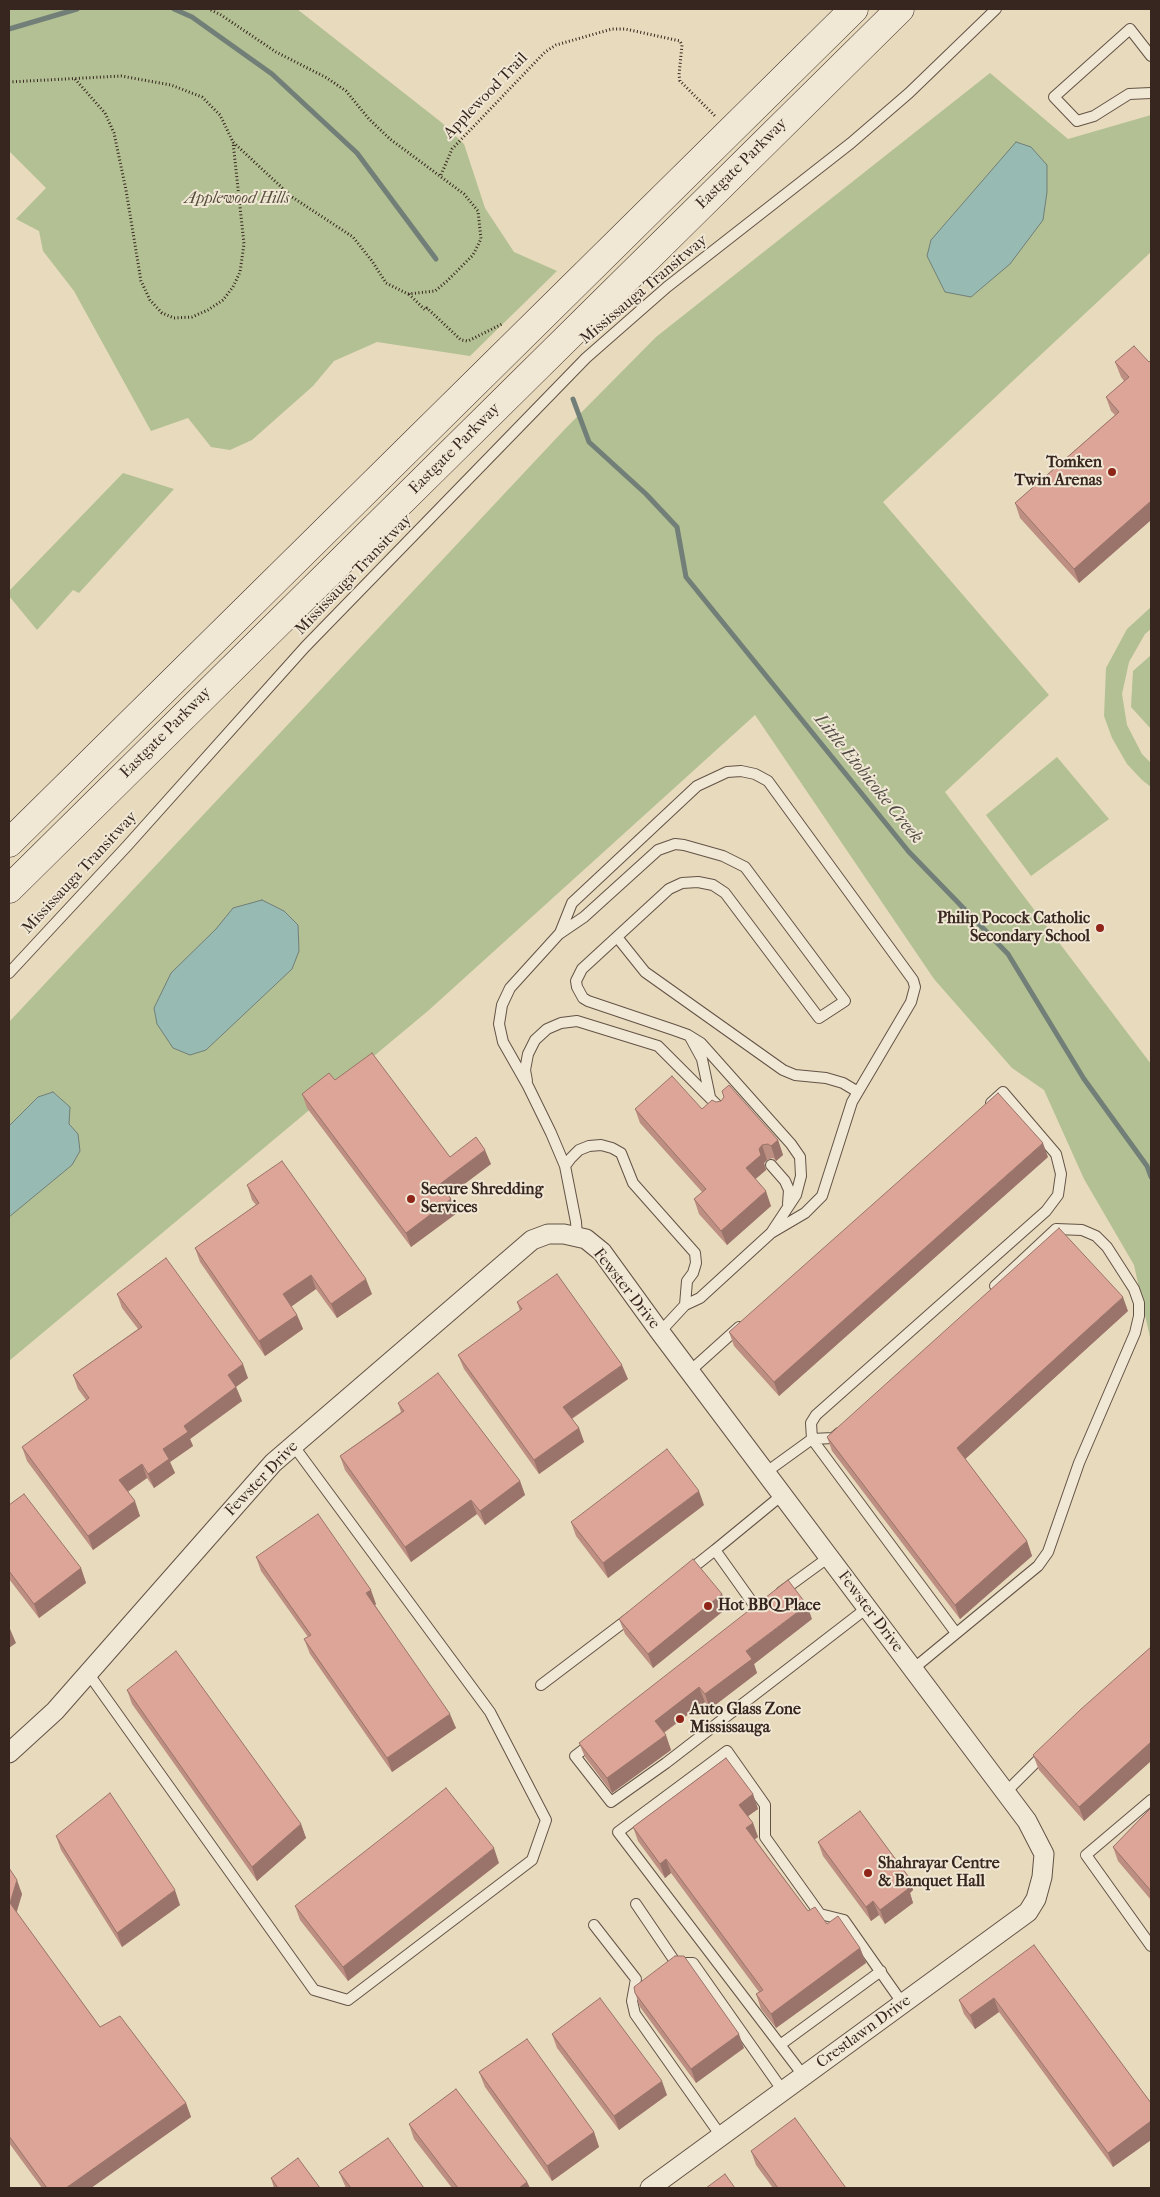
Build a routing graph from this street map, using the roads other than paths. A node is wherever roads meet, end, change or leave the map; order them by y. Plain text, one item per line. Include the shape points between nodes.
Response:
1 (854, 9) edge
2 (900, 9) edge
3 (996, 9) edge
4 (1151, 56) edge
5 (1151, 93) edge
6 (9, 843) edge
7 (9, 888) edge
8 (560, 934) junction
9 (616, 937) junction
10 (9, 973) edge
11 (688, 1035) junction
12 (528, 1086) junction
13 (858, 1092) junction
14 (710, 1097) junction
15 (722, 1110) edge
16 (982, 1112) edge
17 (772, 1165) dead end
18 (565, 1166) junction
19 (786, 1210) junction
20 (770, 1233) junction
21 (577, 1237) junction
22 (984, 1296) edge
23 (685, 1305) junction
24 (747, 1320) edge
25 (660, 1332) junction
26 (689, 1372) junction
27 (847, 1424) edge
28 (812, 1439) junction
29 (293, 1445) junction
30 (765, 1473) junction
31 (782, 1495) junction
32 (715, 1550) junction
33 (829, 1557) junction
34 (677, 1580) edge
35 (867, 1608) junction
36 (639, 1610) edge
37 (956, 1633) junction
38 (913, 1669) junction
39 (88, 1673) junction
40 (541, 1685) dead end
41 (602, 1735) edge
42 (1053, 1745) edge
43 (9, 1753) edge
44 (1006, 1792) junction
45 (1151, 1800) edge
46 (1044, 1854) joint
47 (636, 1904) dead end
48 (594, 1925) dead end
49 (1151, 1946) edge
50 (881, 1971) junction
51 (903, 2004) junction
52 (780, 2045) junction
53 (804, 2076) junction
54 (783, 2090) junction
55 (720, 2136) junction
56 (650, 2188) edge

1 - 6 main road, Eastgate Parkway
2 - 7 main road, Eastgate Parkway
3 - 10 lane, Mississauga Transitway via 851,143 667,287 586,358 305,647
4 - 5 lane via 1130,29 1054,97 1077,121 1094,116 1129,94
8 - 9 lane via 584,917 658,850 684,844 723,856 745,867 845,1001 819,1018 725,893 713,885 682,883 669,890
8 - 12 lane via 510,988 502,1005 499,1024 502,1042
8 - 13 lane via 572,903 697,786 727,772 756,774 768,781 913,980 915,995
9 - 11 lane via 582,969 576,981 579,993 588,1001
9 - 13 lane via 645,972 783,1070 826,1078
11 - 14 lane via 702,1059
11 - 19 lane via 701,1043 800,1157 796,1195
12 - 14 lane via 525,1070 535,1040 547,1029 577,1021 658,1046
12 - 18 lane
13 - 20 lane via 822,1196 806,1213
14 - 15 lane
16 - 28 lane via 1003,1092 1056,1154 1062,1174 1058,1195 1046,1211 816,1415 811,1423
17 - 19 lane via 789,1190
18 - 21 lane
18 - 23 lane via 579,1150 589,1146 600,1145 621,1153 633,1184 695,1253 696,1263 687,1281
19 - 20 lane
20 - 23 lane via 700,1298
21 - 25 street, Fewster Drive via 586,1239 602,1252
21 - 29 street, Fewster Drive via 548,1234 532,1240
22 - 37 lane via 1056,1228 1068,1228 1096,1236 1107,1247 1134,1289 1139,1316 1135,1333 1079,1463 1048,1552 1038,1566
23 - 25 lane
24 - 26 lane
25 - 26 street, Fewster Drive
26 - 30 street, Fewster Drive
27 - 28 lane via 833,1438
28 - 30 lane
28 - 37 lane
29 - 39 street, Fewster Drive via 273,1463
29 - 39 lane via 490,1712 546,1820 532,1860 348,2000 314,1990
30 - 31 street, Fewster Drive
31 - 32 lane
31 - 33 street, Fewster Drive
32 - 33 lane via 762,1606
32 - 34 lane
33 - 35 street, Fewster Drive
35 - 38 street, Fewster Drive
35 - 41 lane via 611,1802 575,1756
36 - 40 lane
37 - 38 lane
38 - 44 street, Fewster Drive
39 - 43 street, Fewster Drive via 55,1711
42 - 44 lane
44 - 46 street, Fewster Drive via 1027,1821
45 - 49 lane via 1086,1855
46 - 51 street, Crestlawn Drive via 1036,1899 1028,1912
47 - 54 lane via 676,1963 693,1963
48 - 55 lane via 636,1978 632,2001 635,2014
50 - 51 lane
50 - 52 lane
50 - 52 lane via 844,1920 820,1914 765,1837 765,1805 727,1751 618,1832
51 - 53 street, Crestlawn Drive
52 - 53 lane
53 - 54 street, Crestlawn Drive
54 - 55 street, Crestlawn Drive
55 - 56 street, Crestlawn Drive

